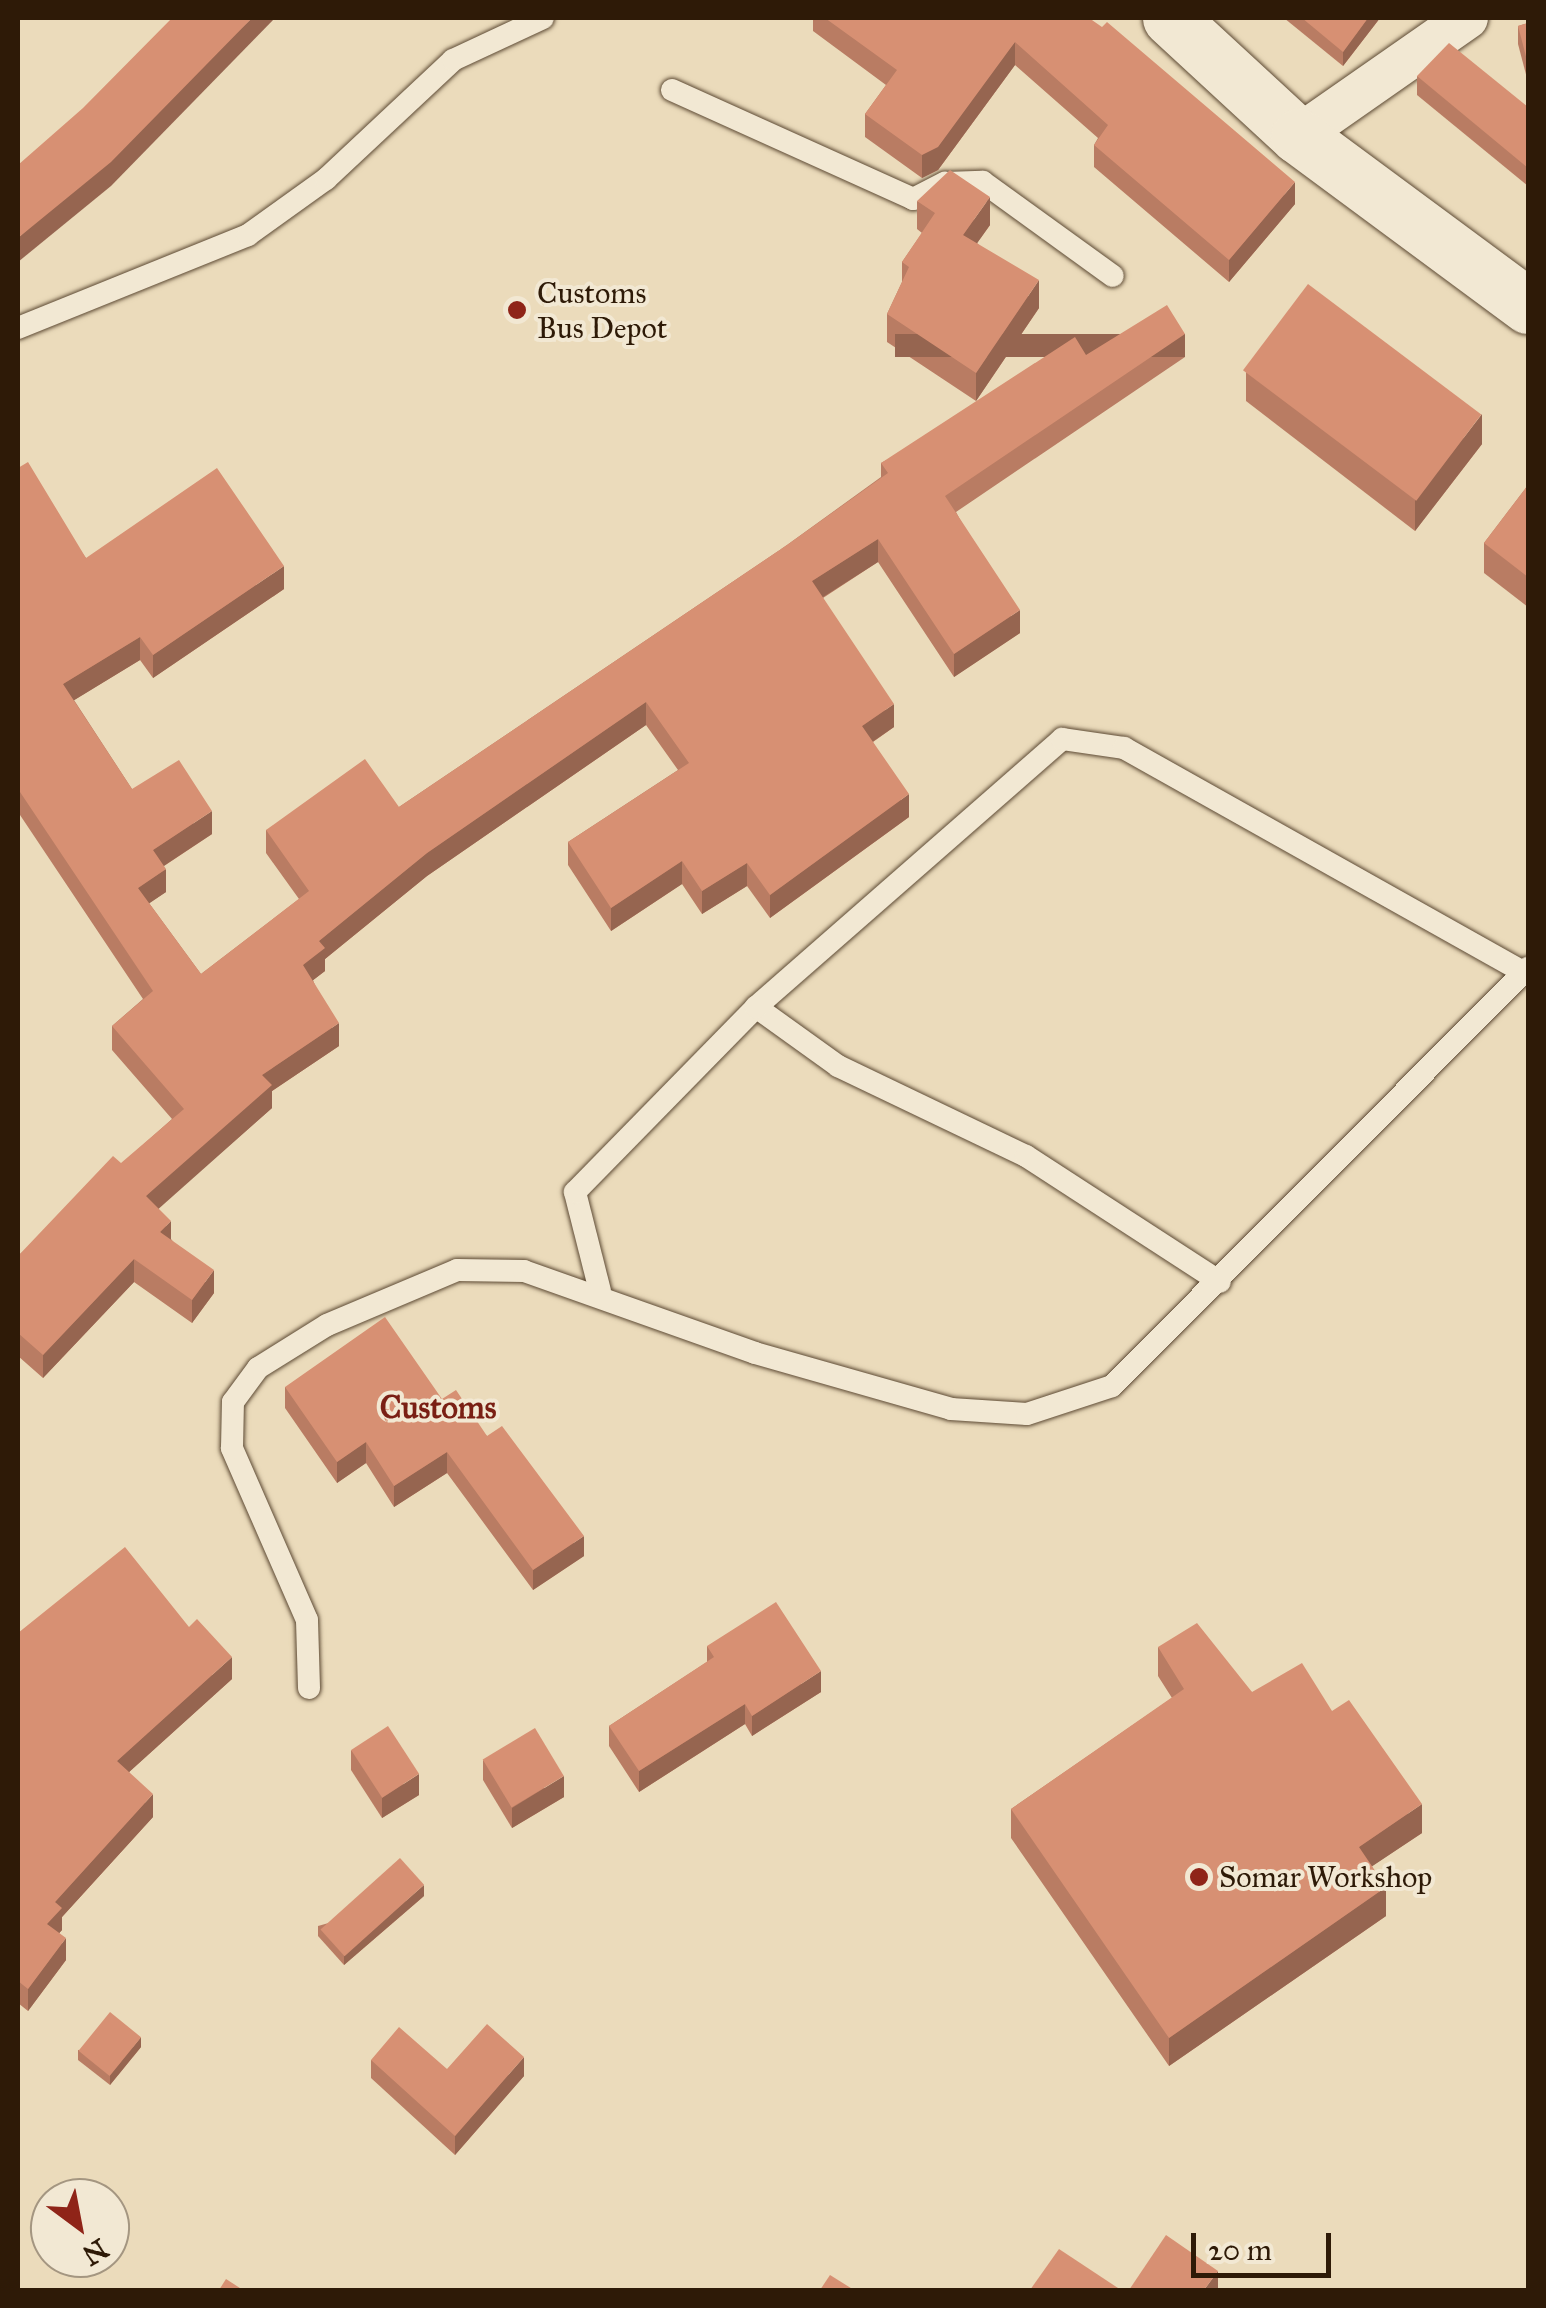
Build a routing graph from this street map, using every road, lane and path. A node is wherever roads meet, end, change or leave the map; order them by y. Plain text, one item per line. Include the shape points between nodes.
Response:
1 (544, 18) edge
2 (1170, 18) edge
3 (1467, 18) edge
4 (672, 90) dead end
5 (1298, 136) junction
6 (1113, 276) dead end
7 (1528, 306) edge
8 (18, 328) edge
9 (1526, 970) edge
10 (756, 1007) junction
11 (1220, 1282) junction
12 (600, 1292) junction
13 (309, 1688) dead end

1 - 8 lane via 454,60 326,179 248,235
2 - 5 street
3 - 5 street
4 - 6 lane via 913,199 945,183 982,182
5 - 7 street
9 - 10 lane via 1124,748 1062,739
9 - 11 lane
10 - 11 lane via 838,1066 1026,1156
10 - 12 lane via 574,1192
11 - 12 lane via 1112,1386 1027,1414 951,1409 773,1358
12 - 13 lane via 524,1272 457,1270 327,1325 258,1368 232,1402 232,1448 263,1502 307,1620

